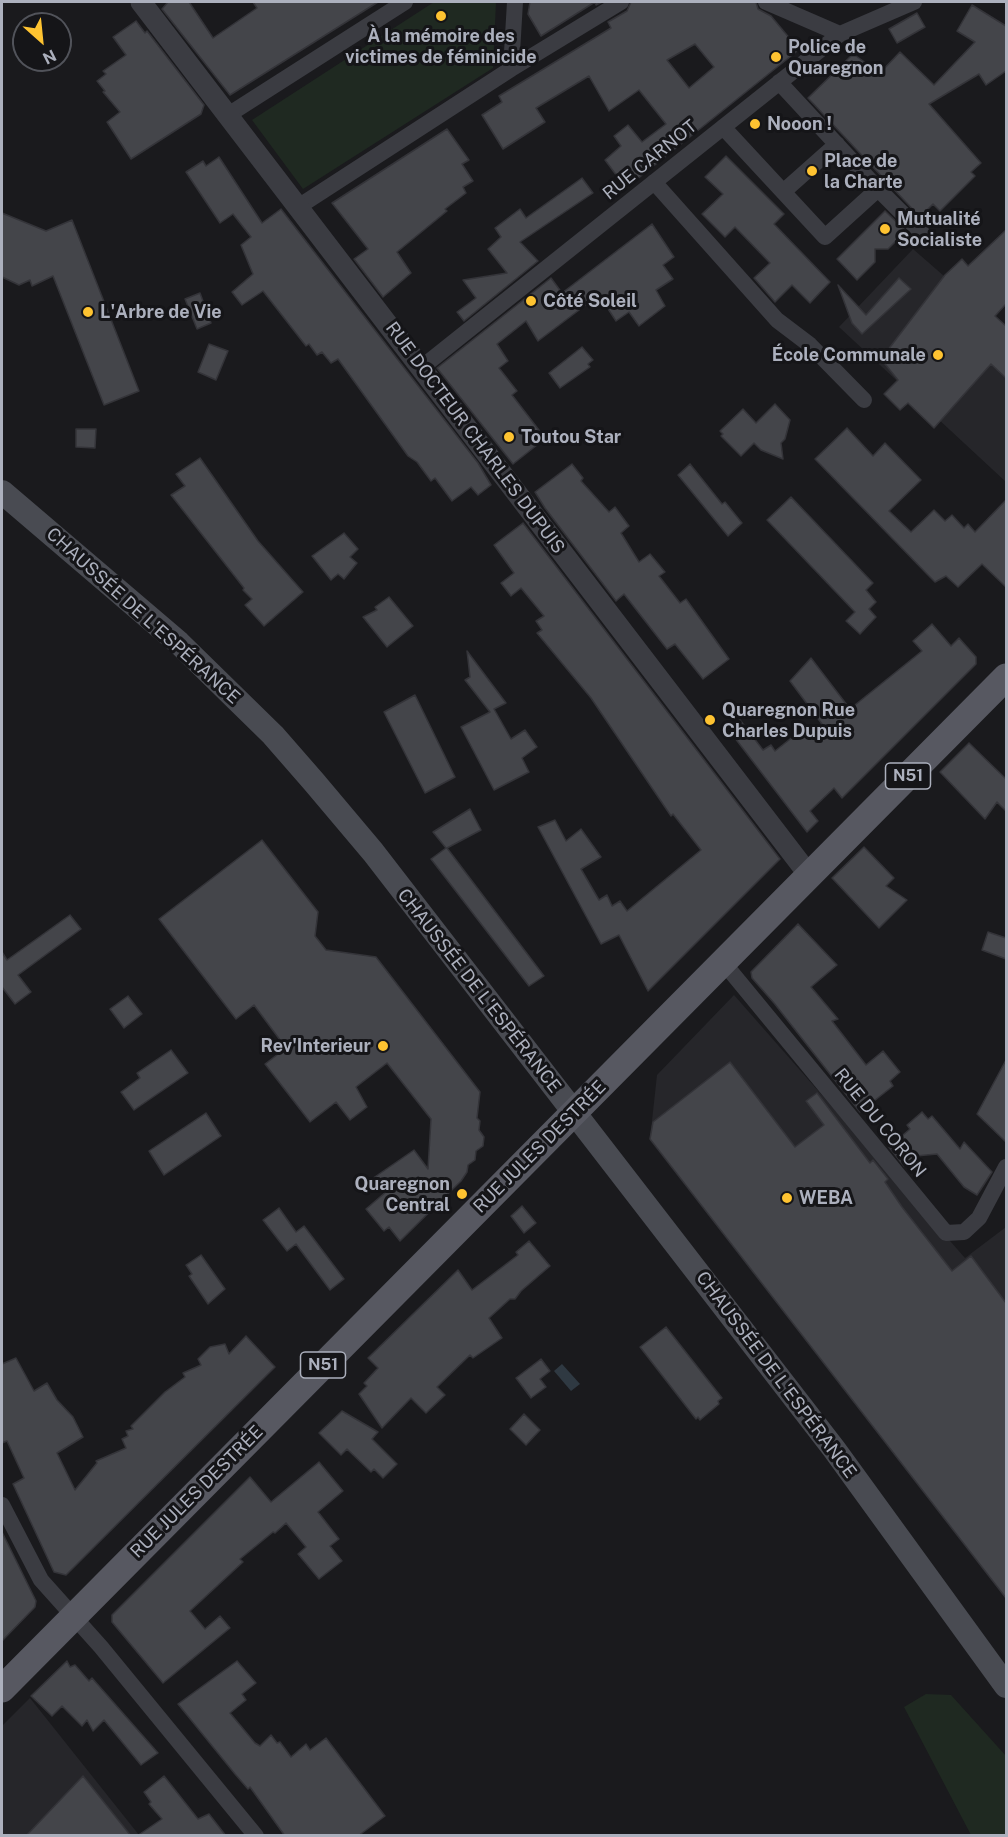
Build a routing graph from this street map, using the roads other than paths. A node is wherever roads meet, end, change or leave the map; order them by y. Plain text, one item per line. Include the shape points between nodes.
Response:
1 (141, 2) edge
2 (405, 2) edge
3 (515, 2) edge
4 (621, 2) edge
5 (766, 2) edge
6 (914, 2) edge
7 (840, 34) junction
8 (511, 69) junction
9 (779, 82) junction
10 (228, 115) junction
11 (723, 127) junction
12 (837, 144) junction
13 (654, 182) junction
14 (878, 189) junction
15 (783, 192) junction
16 (298, 207) junction
17 (922, 233) dead end
18 (421, 368) junction
19 (864, 400) dead end
20 (2, 492) edge
21 (1006, 677) edge
22 (809, 875) junction
23 (723, 962) junction
24 (574, 1113) junction
25 (1005, 1177) edge
26 (2, 1505) edge
27 (73, 1617) junction
28 (1006, 1686) edge
29 (2, 1689) edge
30 (256, 1836) edge

1 - 10 street, RUE DOCTEUR CHARLES DUPUIS
2 - 10 street
3 - 8 street
4 - 8 street
5 - 7 street
6 - 7 street, RUE CARNOT
7 - 9 street, RUE CARNOT
8 - 16 street
9 - 11 street, RUE CARNOT
9 - 12 street
10 - 16 street, RUE DOCTEUR CHARLES DUPUIS
11 - 13 street, RUE CARNOT
11 - 15 street
12 - 14 street
12 - 15 street
13 - 18 street, RUE CARNOT
13 - 19 street via 777,320 810,345
14 - 15 street via 825,237
14 - 17 street
16 - 18 street, RUE DOCTEUR CHARLES DUPUIS
18 - 22 street, RUE DOCTEUR CHARLES DUPUIS
20 - 24 main road, CHAUSSÉE DE L'ESPÉRANCE via 179,643 273,735 373,852
21 - 22 main road, RUE JULES DESTRÉE / N51
22 - 23 main road, RUE JULES DESTRÉE / N51
23 - 24 main road, RUE JULES DESTRÉE / N51
23 - 25 street, RUE DU CORON via 946,1233 964,1232 979,1218
24 - 27 main road, RUE JULES DESTRÉE / N51
24 - 28 main road, CHAUSSÉE DE L'ESPÉRANCE via 834,1449
26 - 27 street via 41,1580
27 - 29 main road, N51
27 - 30 street

